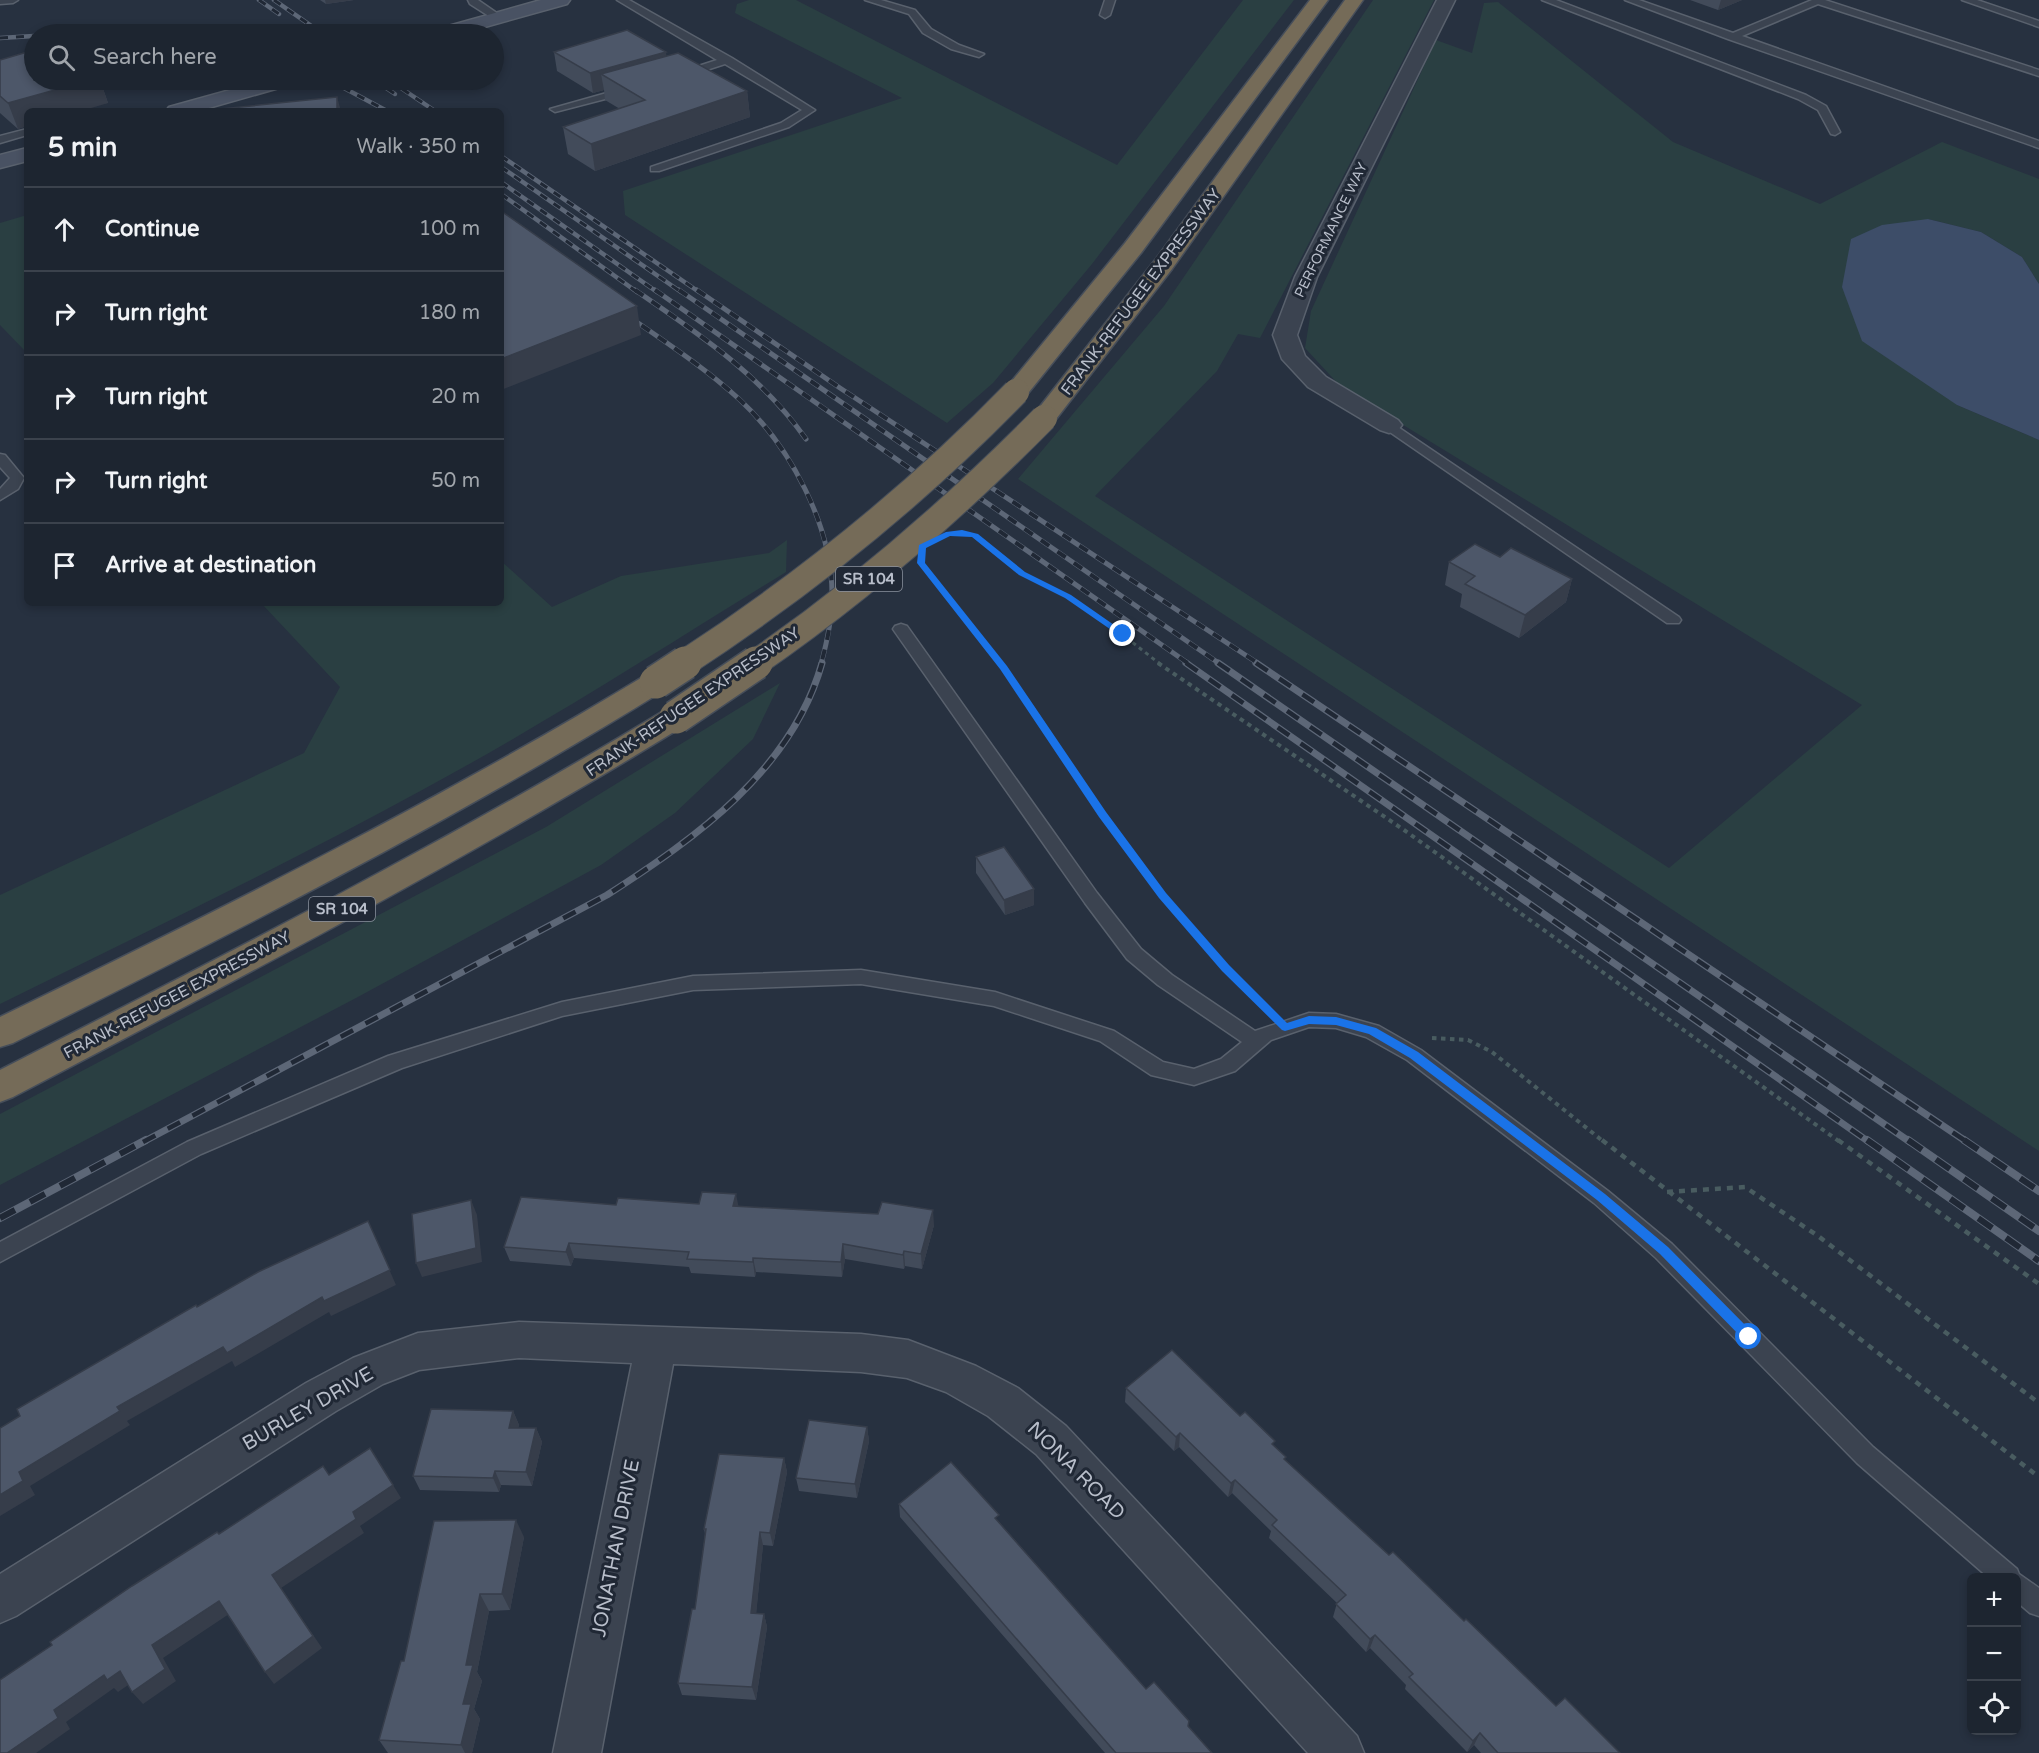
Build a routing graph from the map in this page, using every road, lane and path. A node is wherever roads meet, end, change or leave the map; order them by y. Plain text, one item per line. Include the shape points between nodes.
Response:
1 (13, 0) edge
2 (473, 0) edge
3 (561, 0) edge
4 (622, 0) edge
5 (870, 0) edge
6 (1110, 0) edge
7 (1318, 0) edge
8 (1354, 0) edge
9 (1446, 0) edge
10 (1547, 0) edge
11 (1630, 0) edge
12 (1817, 0) edge
13 (1967, 0) edge
14 (0, 2) edge
15 (1105, 15) dead end
16 (499, 18) junction
17 (477, 24) edge
18 (2039, 24) edge
19 (1732, 37) junction
20 (979, 54) dead end
21 (728, 60) junction
22 (2039, 73) edge
23 (670, 78) edge
24 (638, 87) edge
25 (250, 90) edge
26 (187, 108) edge
27 (555, 109) dead end
28 (1835, 132) dead end
29 (24, 133) edge
30 (0, 140) edge
31 (2039, 145) edge
32 (24, 155) edge
33 (0, 162) edge
34 (656, 169) dead end
35 (1389, 425) joint
36 (0, 458) edge
37 (0, 495) edge
38 (962, 532) dead end
39 (921, 563) dead end
40 (1673, 620) dead end
41 (901, 629) dead end
42 (1285, 1027) junction
43 (0, 1033) edge
44 (1256, 1042) junction
45 (1414, 1055) junction
46 (0, 1087) edge
47 (1666, 1192) junction
48 (0, 1253) edge
49 (2039, 1284) edge
50 (656, 1344) junction
51 (2039, 1403) edge
52 (2039, 1477) edge
53 (2002, 1573) edge
54 (2021, 1589) edge
55 (0, 1600) edge
56 (2039, 1604) edge
57 (576, 1753) edge
58 (1340, 1753) edge

1 - 14 lane
2 - 16 lane
3 - 16 main road
4 - 21 lane
5 - 20 lane via 912,12 927,31 955,47
6 - 15 lane
7 - 43 highway, FRANK-REFUGEE EXPRESSWAY / SR 104, bridge via 1149,227 1016,392 935,473 856,541 755,617 656,682 465,796
8 - 46 highway, FRANK-REFUGEE EXPRESSWAY / SR 104, bridge via 1099,353 984,479 858,588 737,677 575,780 419,868
9 - 35 street, PERFORMANCE WAY via 1306,277 1285,334 1294,359 1317,382
10 - 28 lane via 1802,97 1822,108
11 - 19 lane
12 - 19 lane
12 - 22 lane
13 - 18 lane
16 - 17 main road
19 - 31 lane
21 - 23 lane
21 - 34 lane via 810,110 785,125
24 - 27 lane
25 - 26 main road
29 - 30 lane
32 - 33 main road
35 - 40 lane
36 - 37 lane via 17,478
38 - 49 path via 975,536 1022,573 1068,597 1123,634 1172,674 1404,830
39 - 42 path via 1004,668 1162,896 1225,968
41 - 44 lane via 1134,954
42 - 44 lane
42 - 45 lane via 1309,1020 1336,1021 1372,1031
44 - 48 lane via 1228,1065 1194,1077 1158,1069 1107,1036 995,999 861,977 693,983 562,1009 395,1062 194,1148
45 - 47 path via 1432,1037 1468,1040 1492,1052
45 - 53 lane via 1601,1197 1664,1251 1865,1455
47 - 51 path via 1745,1187 1818,1236
47 - 52 path
50 - 55 street, BURLEY DRIVE via 519,1340 465,1345 418,1352 368,1371
50 - 57 street, JONATHAN DRIVE
50 - 58 street, NONA ROAD via 861,1353 908,1359 961,1379 1003,1401 1051,1440
54 - 56 lane

